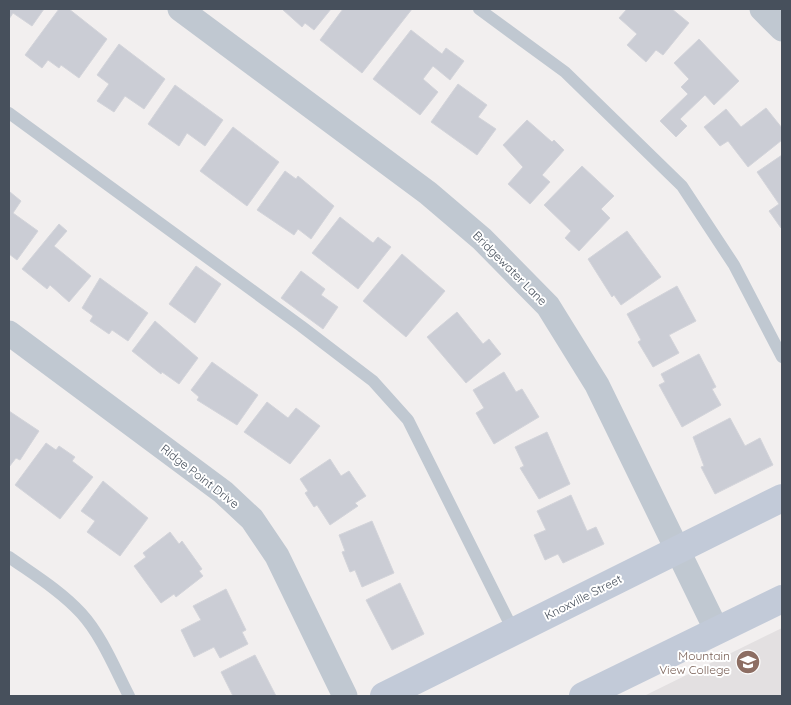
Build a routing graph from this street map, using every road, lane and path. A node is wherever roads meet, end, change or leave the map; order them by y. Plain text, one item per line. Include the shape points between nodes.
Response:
1 (180, 9) edge
2 (479, 9) edge
3 (762, 9) edge
4 (782, 29) edge
5 (9, 113) edge
6 (9, 333) edge
7 (782, 357) edge
8 (782, 498) edge
9 (678, 550) junction
10 (9, 557) edge
11 (782, 599) edge
12 (717, 631) junction
13 (514, 632) junction
14 (129, 696) edge
15 (345, 696) edge
16 (384, 696) edge
17 (583, 696) edge

1 - 9 street, Bridgewater Lane via 428,193 482,239 548,306 597,385
2 - 7 lane via 565,72 682,186 734,265
3 - 4 street
5 - 13 lane via 373,381 408,420
6 - 15 street, Ridge Point Drive via 223,492 252,519 277,556
8 - 9 street, Knoxville Street
9 - 12 street, Bridgewater Lane
9 - 13 street, Knoxville Street
10 - 14 lane via 81,613 99,638
11 - 12 street
12 - 17 street
13 - 16 street, Knoxville Street

